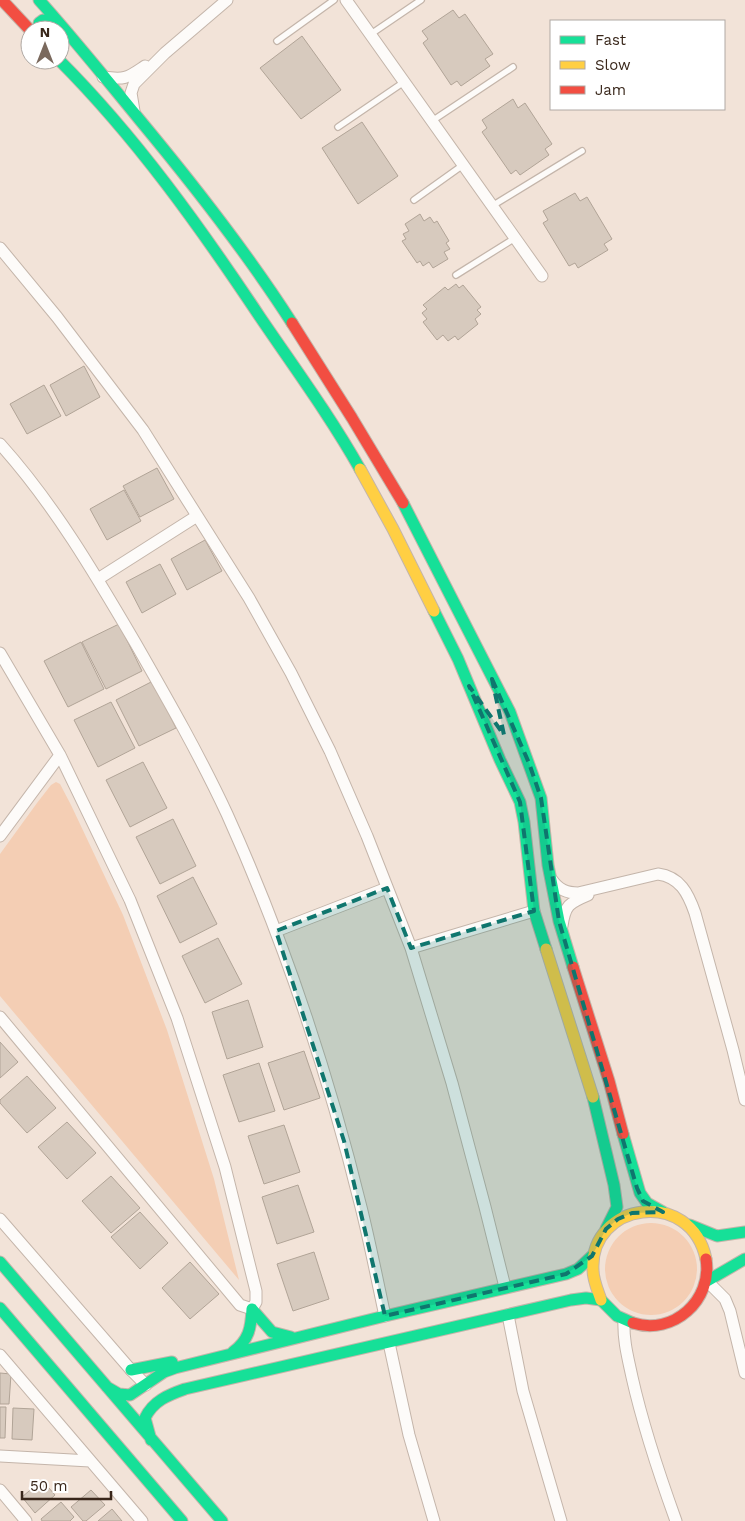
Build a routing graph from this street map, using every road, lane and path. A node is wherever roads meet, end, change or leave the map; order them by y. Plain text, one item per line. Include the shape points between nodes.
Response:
1 (2, 0) edge
2 (228, 0) edge
3 (334, 0) edge
4 (346, 0) edge
5 (421, 0) edge
6 (32, 5) edge
7 (12, 10) junction
8 (21, 20) edge
9 (370, 34) junction
10 (70, 39) edge
11 (277, 42) dead end
12 (82, 50) junction
13 (165, 53) junction
14 (513, 67) dead end
15 (69, 70) edge
16 (103, 76) junction
17 (404, 82) junction
18 (135, 113) junction
19 (432, 121) junction
20 (338, 127) dead end
21 (582, 151) dead end
22 (463, 164) junction
23 (414, 200) dead end
24 (492, 206) junction
25 (515, 238) junction
26 (0, 248) edge
27 (456, 276) dead end
28 (542, 276) dead end
29 (0, 444) edge
30 (197, 516) junction
31 (98, 578) junction
32 (0, 652) edge
33 (492, 679) junction
34 (469, 686) junction
35 (60, 754) junction
36 (529, 763) junction
37 (507, 774) junction
38 (0, 836) edge
39 (550, 877) junction
40 (613, 886) junction
41 (387, 888) junction
42 (534, 910) junction
43 (561, 928) junction
44 (276, 931) junction
45 (411, 948) junction
46 (0, 1017) edge
47 (745, 1100) edge
48 (663, 1212) junction
49 (678, 1218) junction
50 (0, 1219) edge
51 (606, 1230) junction
52 (745, 1232) edge
53 (592, 1256) junction
54 (745, 1259) edge
55 (0, 1262) edge
56 (707, 1281) junction
57 (504, 1288) junction
58 (601, 1300) junction
59 (0, 1308) edge
60 (252, 1309) junction
61 (508, 1315) junction
62 (385, 1316) junction
63 (624, 1320) junction
64 (296, 1337) junction
65 (389, 1343) junction
66 (233, 1352) junction
67 (214, 1358) junction
68 (2, 1360) edge
69 (183, 1366) junction
70 (131, 1370) junction
71 (745, 1373) edge
72 (148, 1383) junction
73 (107, 1387) junction
74 (185, 1389) junction
75 (160, 1400) junction
76 (151, 1440) junction
77 (0, 1456) edge
78 (90, 1460) junction
79 (0, 1490) edge
80 (26, 1521) edge
81 (142, 1521) edge
82 (182, 1521) edge
83 (222, 1521) edge
84 (434, 1521) edge
85 (561, 1521) edge
86 (676, 1521) edge

1 - 7 street
2 - 13 street
3 - 11 lane
4 - 9 street
5 - 9 lane
6 - 7 street
6 - 12 street
7 - 8 street
9 - 17 street
10 - 12 street
12 - 16 street
13 - 16 street via 127,78
13 - 18 street via 134,84 131,93
14 - 19 lane
15 - 34 street via 191,217 306,383 393,529 441,622
16 - 18 street
17 - 19 street
17 - 20 lane
18 - 33 street via 242,250 322,370 403,504
19 - 22 street
21 - 24 lane
22 - 23 lane
22 - 24 street
24 - 25 street
25 - 27 lane
25 - 28 street
26 - 30 street via 143,430
29 - 31 street via 58,518
30 - 31 street
30 - 41 street via 291,673 330,751
31 - 44 street via 198,755 226,812
32 - 35 street
33 - 34 street via 497,701 494,709 488,710
33 - 36 street via 510,712
34 - 37 street
35 - 38 street
35 - 60 street via 130,900 178,1018 225,1167 256,1291
36 - 37 street via 510,729 505,724 500,725 496,732
36 - 39 street via 541,798
37 - 42 street via 520,802 524,822
39 - 40 street via 557,887 571,893
39 - 43 street
40 - 43 street via 571,903
40 - 47 street via 658,874 666,875 676,880 690,898 734,1050
41 - 44 street
41 - 45 street
42 - 45 street
42 - 51 street via 589,1082 614,1185 617,1207
43 - 48 street via 609,1081 637,1188 643,1201
44 - 62 street via 323,1068 361,1207
45 - 57 street via 486,1207
46 - 60 street via 240,1305
48 - 49 street
48 - 51 street via 632,1213
49 - 52 street via 718,1236
49 - 56 street via 700,1241 706,1257
50 - 70 street
51 - 53 street
53 - 57 street via 578,1269 566,1274
53 - 58 street via 591,1272
54 - 56 street
55 - 73 street
56 - 63 street via 696,1303 670,1322 655,1326
56 - 71 street via 725,1299 730,1311
57 - 62 street
58 - 61 street via 571,1300
58 - 63 street
59 - 82 street
60 - 64 street via 276,1335
60 - 66 street via 247,1340
61 - 65 street
61 - 85 street via 523,1391
62 - 64 street
63 - 86 street via 623,1334 636,1392
64 - 66 street
65 - 74 street
65 - 84 street via 409,1436
66 - 67 street
67 - 69 street
67 - 70 street
68 - 78 street
69 - 72 street via 164,1372
69 - 74 street via 174,1373 173,1382
70 - 72 street
72 - 73 street via 124,1396
72 - 75 street via 158,1381 163,1386 165,1392
73 - 76 street
74 - 75 street
75 - 76 street via 150,1407 145,1418
76 - 83 street
77 - 78 street
78 - 81 street
79 - 80 street

